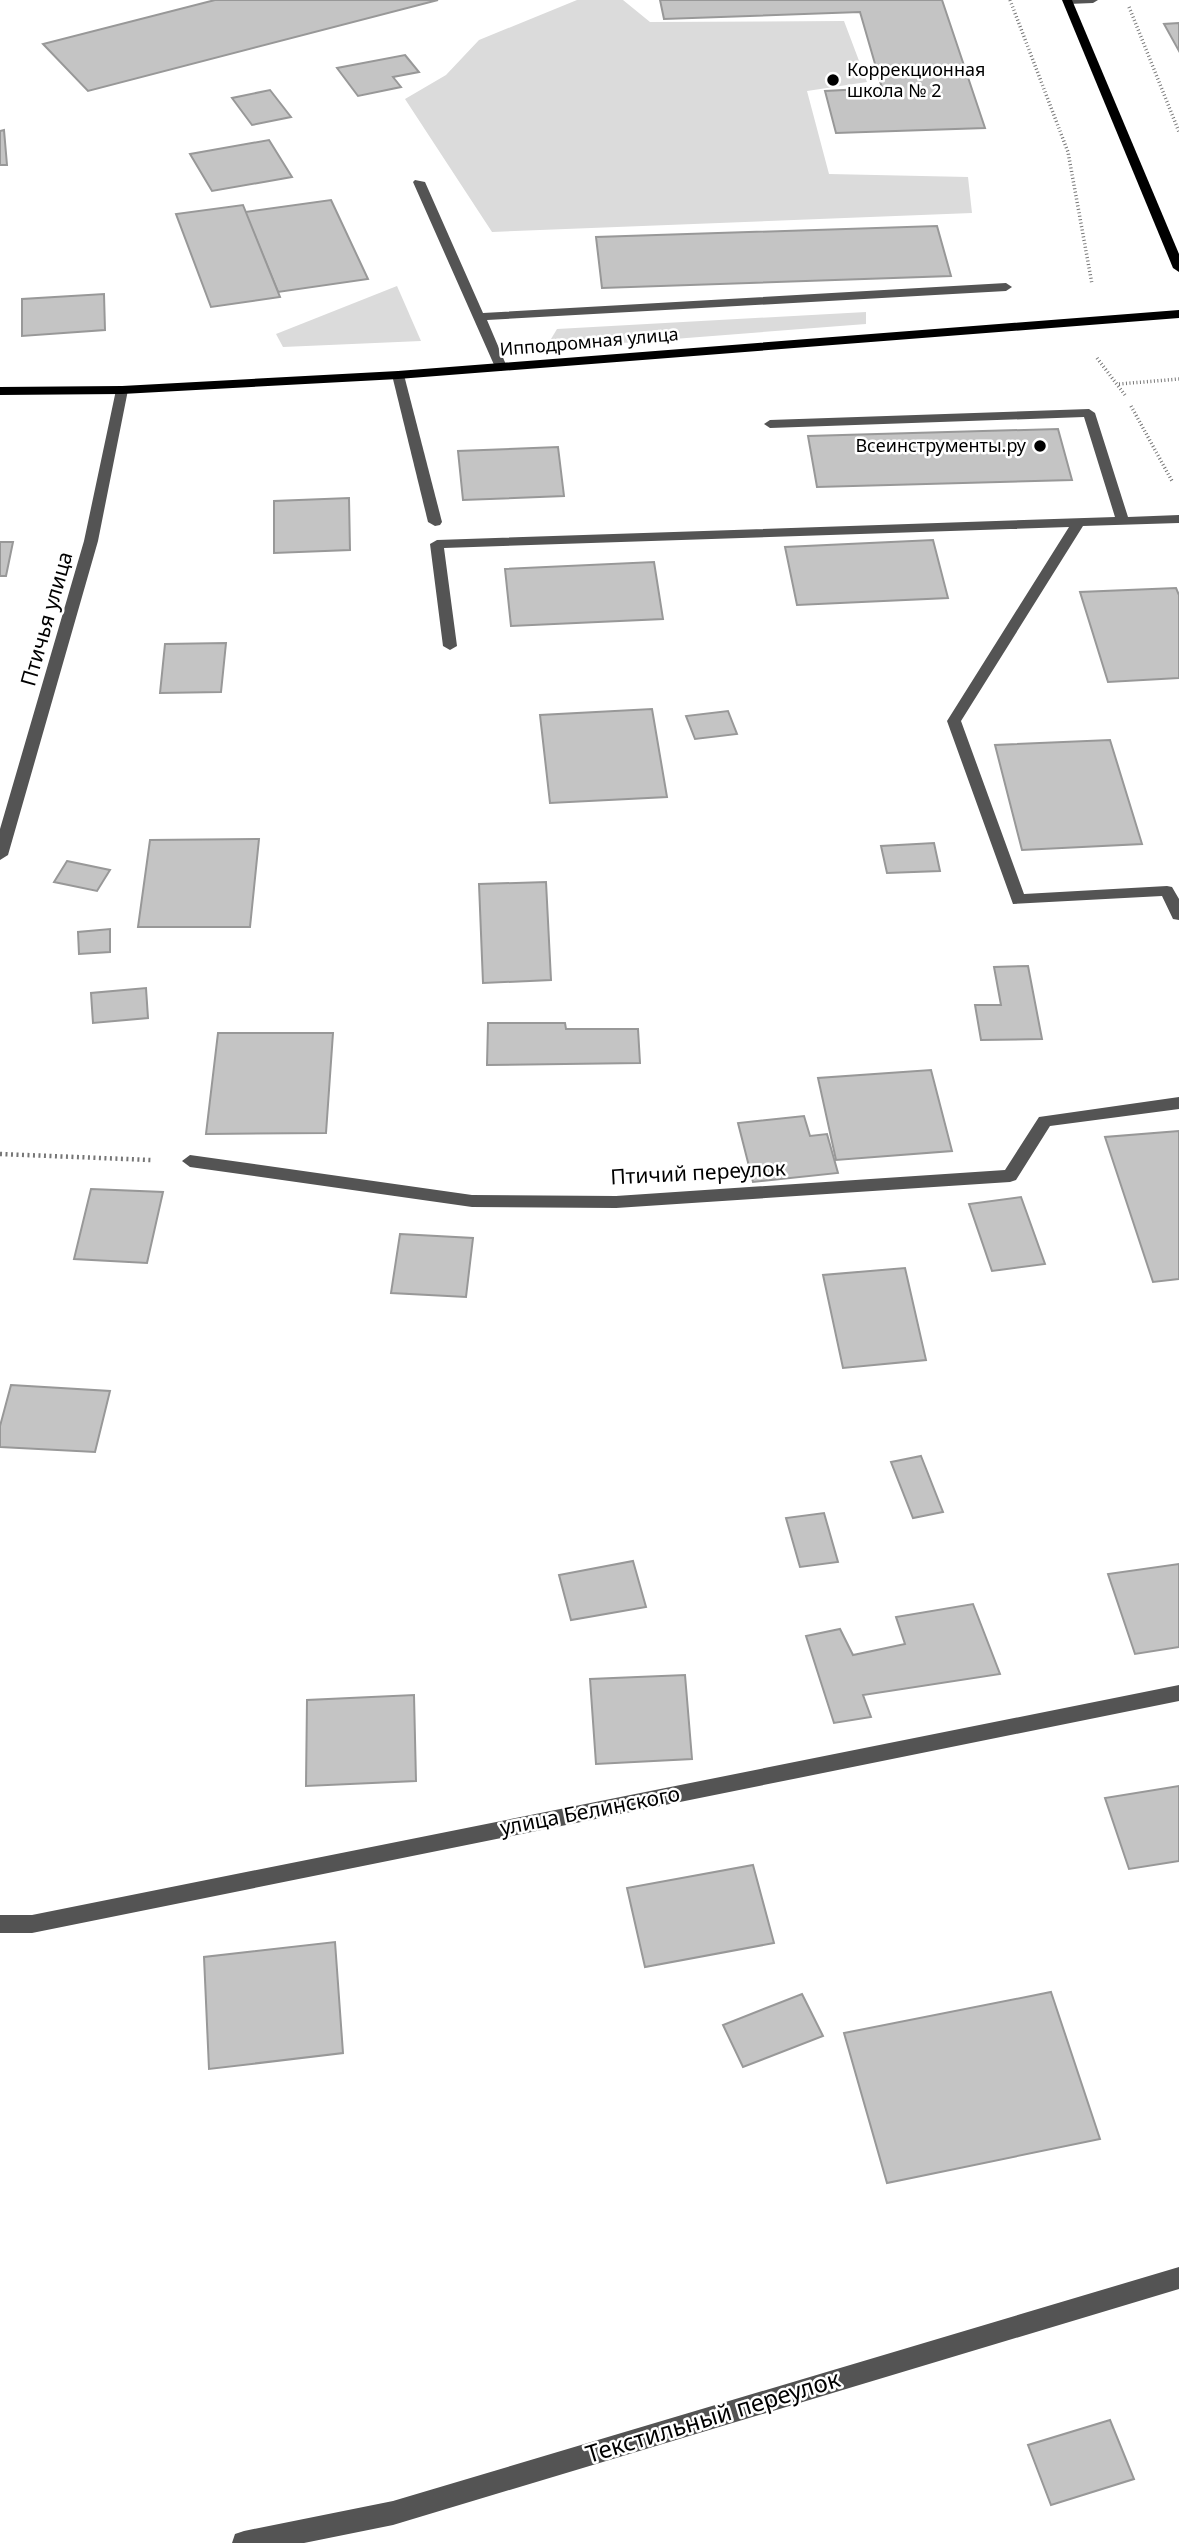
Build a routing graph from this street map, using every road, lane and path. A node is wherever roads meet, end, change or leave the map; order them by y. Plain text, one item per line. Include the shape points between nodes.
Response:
1 (1010, 0) edge
2 (1093, 0) edge
3 (1126, 0) edge
4 (1068, 1) edge
5 (1179, 132) edge
6 (419, 182) dead end
7 (1179, 268) edge
8 (1006, 287) dead end
9 (1179, 314) edge
10 (479, 317) junction
11 (1082, 321) junction
12 (501, 367) junction
13 (398, 375) junction
14 (1179, 379) edge
15 (1119, 384) dead end
16 (122, 390) junction
17 (0, 391) edge
18 (770, 424) dead end
19 (1179, 519) edge
20 (1124, 521) junction
21 (435, 522) dead end
22 (1079, 522) junction
23 (450, 646) dead end
24 (0, 856) edge
25 (1179, 915) edge
26 (1179, 1103) edge
27 (0, 1154) edge
28 (190, 1161) joint
29 (1179, 1693) edge
30 (0, 1924) edge
31 (1179, 2278) edge
32 (244, 2543) edge

1 - 11 path via 1068,152 1092,286
2 - 4 street
3 - 5 path
4 - 7 main road
6 - 10 street
8 - 10 street
9 - 11 main road, Ипподромная улица
10 - 12 street
11 - 12 main road, Ипподромная улица
12 - 13 main road, Ипподромная улица
13 - 16 main road, Ипподромная улица
13 - 21 street
14 - 15 path
16 - 17 main road, Ипподромная улица
16 - 24 street, Птичья улица via 92,541
18 - 20 street via 1089,413
19 - 20 street
20 - 22 street
22 - 23 street via 437,544
22 - 25 street via 954,722 1018,900 1167,891
26 - 28 street, Птичий переулок via 1045,1121 1010,1176 617,1202 472,1201
27 - 28 path
29 - 30 street, улица Белинского via 32,1924
31 - 32 street, Текстильный переулок via 393,2513

